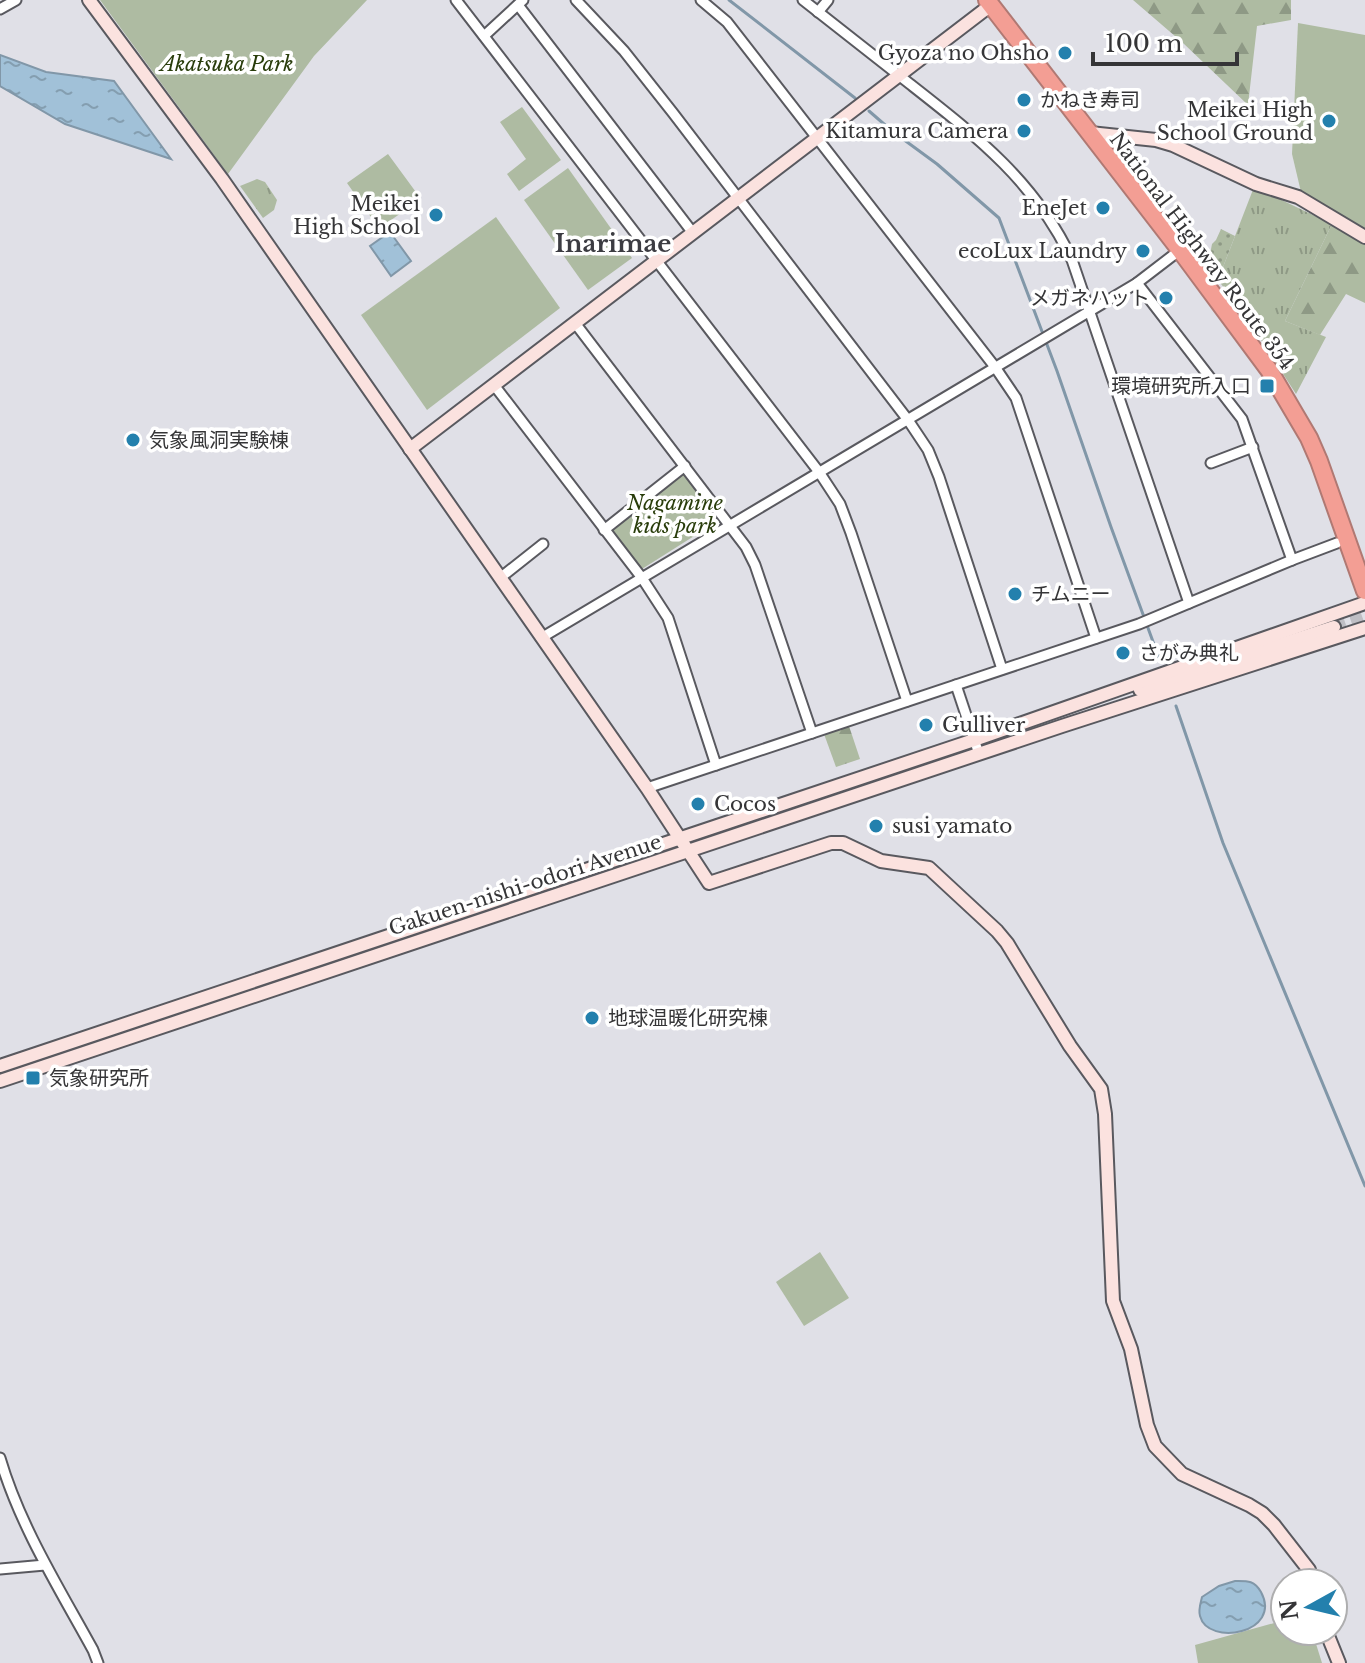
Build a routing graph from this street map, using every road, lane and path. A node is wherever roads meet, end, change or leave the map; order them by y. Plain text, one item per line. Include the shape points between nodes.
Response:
1 (16, 0) edge
2 (89, 0) edge
3 (456, 0) edge
4 (576, 0) edge
5 (701, 0) edge
6 (803, 0) edge
7 (828, 0) edge
8 (520, 2) edge
9 (989, 3) edge
10 (0, 9) edge
11 (818, 12) junction
12 (484, 36) junction
13 (899, 76) junction
14 (1090, 133) junction
15 (818, 138) junction
16 (737, 199) junction
17 (693, 233) junction
18 (1365, 237) edge
19 (1180, 250) junction
20 (657, 261) junction
21 (1137, 283) junction
22 (1089, 312) junction
23 (575, 323) junction
24 (995, 367) junction
25 (494, 385) junction
26 (908, 420) junction
27 (1253, 447) junction
28 (410, 449) junction
29 (1211, 463) dead end
30 (685, 466) junction
31 (819, 472) junction
32 (730, 525) junction
33 (604, 530) junction
34 (1337, 543) dead end
35 (543, 544) dead end
36 (1292, 560) junction
37 (500, 578) junction
38 (642, 578) junction
39 (1365, 591) edge
40 (1189, 603) junction
41 (1365, 603) edge
42 (1334, 627) tunnel mouth
43 (1365, 628) edge
44 (541, 638) junction
45 (1096, 638) junction
46 (1002, 669) junction
47 (1172, 681) junction
48 (956, 685) junction
49 (907, 701) junction
50 (1056, 712) junction
51 (1062, 726) junction
52 (812, 733) junction
53 (974, 740) junction
54 (979, 754) junction
55 (716, 765) junction
56 (647, 788) junction
57 (680, 838) junction
58 (689, 851) junction
59 (0, 1066) edge
60 (0, 1081) edge
61 (0, 1458) edge
62 (45, 1565) junction
63 (1307, 1567) edge
64 (0, 1569) edge
65 (98, 1663) edge

1 - 10 street
2 - 28 main road via 222,179
3 - 12 street
4 - 16 street via 624,51
5 - 15 street via 727,22
6 - 11 street
7 - 11 street
8 - 12 street
8 - 17 street
9 - 13 main road
9 - 14 highway, National Highway Route 354
11 - 13 street
12 - 20 street
13 - 15 main road
13 - 22 street via 1009,168 1064,243
14 - 18 main road via 1173,145 1256,184 1298,197
14 - 19 highway, National Highway Route 354
15 - 16 main road
15 - 24 street
16 - 17 main road
16 - 26 street
17 - 20 main road
19 - 21 street
19 - 39 highway, National Highway Route 354 via 1269,370 1309,438
20 - 23 main road
20 - 31 street
21 - 22 street
21 - 27 street via 1242,419
22 - 24 street
22 - 40 street
23 - 25 main road
23 - 30 street
24 - 26 street
24 - 45 street via 1016,398
25 - 28 main road
25 - 33 street
26 - 31 street
26 - 46 street via 939,477
27 - 29 street
27 - 36 street
28 - 37 main road
30 - 32 street
30 - 33 street
31 - 32 street
31 - 49 street via 840,504
32 - 38 street
32 - 52 street via 755,565
33 - 38 street
34 - 36 street
35 - 37 street
36 - 40 street
37 - 44 main road
38 - 44 street
38 - 55 street via 668,618
40 - 45 street
41 - 50 main road, Gakuen-nishi-odori Avenue
42 - 47 main road, Gakuen-nishi-odori Avenue
43 - 51 main road, Gakuen-nishi-odori Avenue
44 - 56 main road
45 - 46 street
46 - 48 street
47 - 50 main road, Gakuen-nishi-odori Avenue
47 - 51 main road, Gakuen-nishi-odori Avenue
48 - 49 street
48 - 53 street
49 - 52 street
50 - 53 main road, Gakuen-nishi-odori Avenue
51 - 54 main road, Gakuen-nishi-odori Avenue
52 - 55 street
53 - 54 street
53 - 57 main road, Gakuen-nishi-odori Avenue
54 - 58 main road, Gakuen-nishi-odori Avenue
55 - 56 street
56 - 57 main road
57 - 58 main road
57 - 59 main road, Gakuen-nishi-odori Avenue
58 - 60 main road, Gakuen-nishi-odori Avenue
58 - 63 main road via 709,883 843,843 881,861 929,868 997,931 1101,1089 1113,1301 1155,1446 1182,1474 1262,1513
61 - 62 street
62 - 64 street
62 - 65 street

